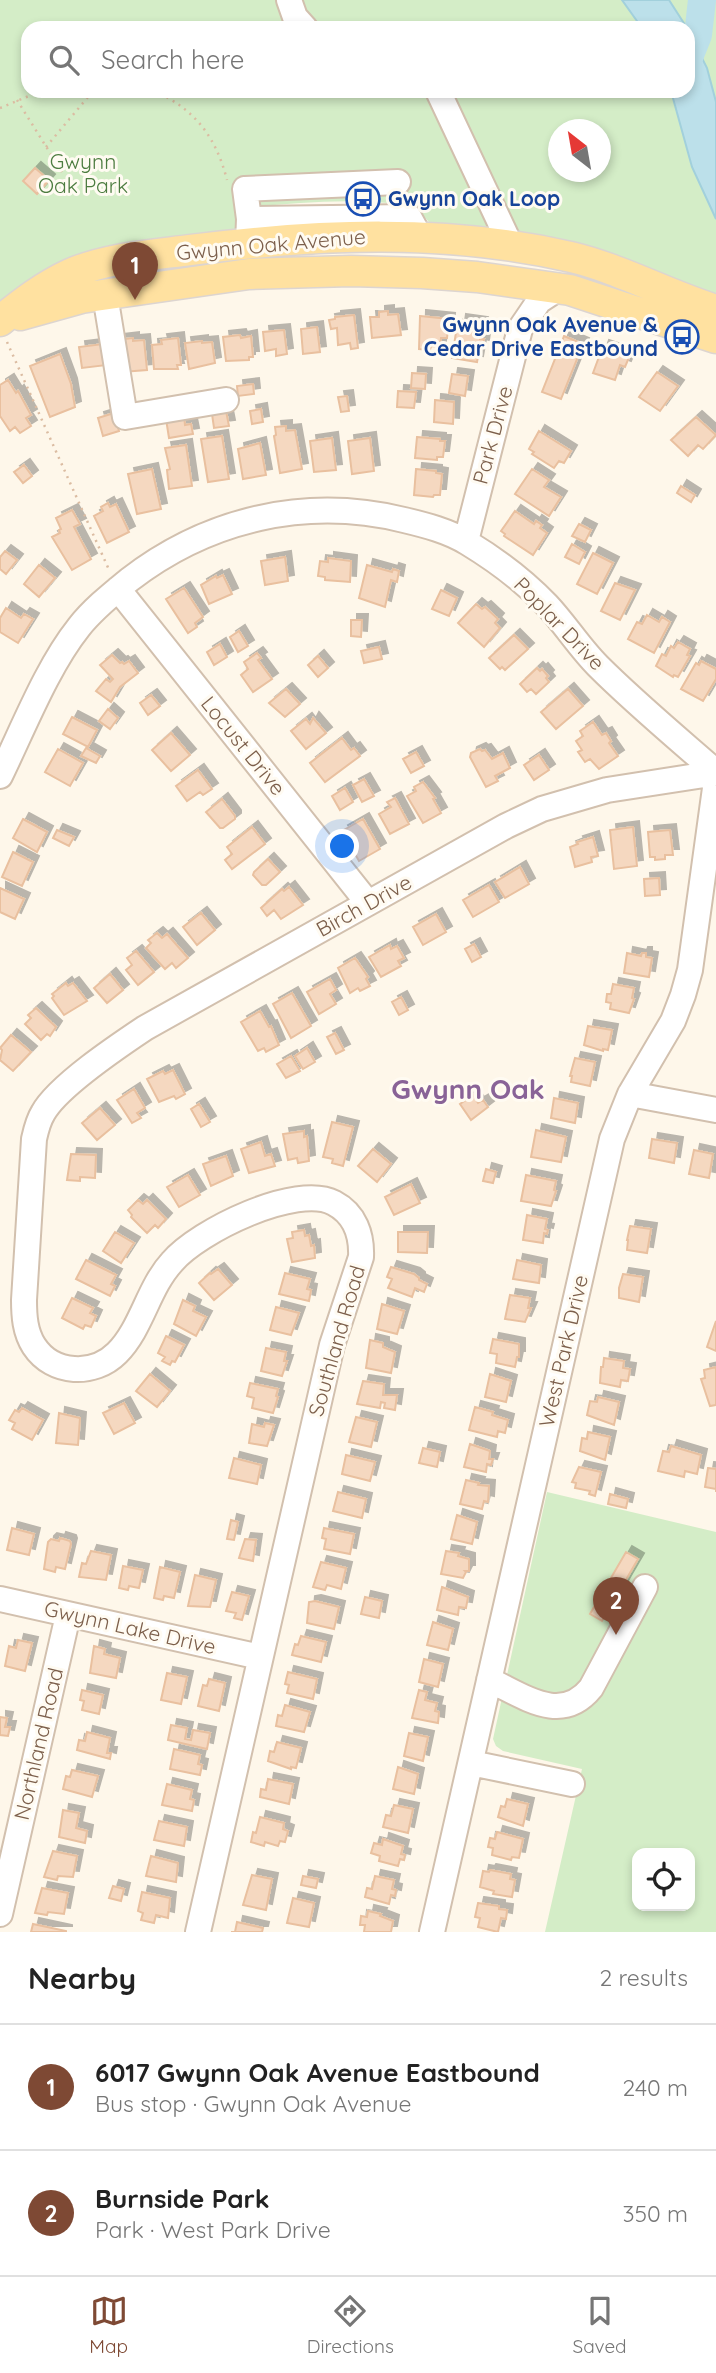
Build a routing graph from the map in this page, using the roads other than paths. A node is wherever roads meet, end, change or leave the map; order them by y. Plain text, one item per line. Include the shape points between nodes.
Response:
1 (289, 0) edge
2 (299, 21) edge
3 (441, 98) edge
4 (398, 182) dead end
5 (248, 231) junction
6 (420, 237) junction
7 (510, 246) junction
8 (561, 255) junction
9 (422, 273) junction
10 (249, 274) junction
11 (508, 281) junction
12 (559, 288) junction
13 (105, 295) junction
14 (716, 310) edge
15 (1, 326) edge
16 (520, 329) junction
17 (716, 338) edge
18 (226, 401) dead end
19 (466, 541) junction
20 (118, 589) junction
21 (716, 772) edge
22 (0, 776) edge
23 (716, 781) edge
24 (368, 903) junction
25 (630, 1094) junction
26 (44, 1110) joint
27 (716, 1110) edge
28 (645, 1587) dead end
29 (0, 1599) edge
30 (68, 1615) junction
31 (260, 1657) junction
32 (489, 1680) junction
33 (471, 1763) junction
34 (572, 1784) dead end
35 (0, 1914) edge
36 (198, 1932) edge
37 (432, 1932) edge

1 - 2 street
3 - 7 street
4 - 5 street via 245,189
5 - 6 main road, Gwynn Oak Avenue
5 - 10 main road
5 - 15 main road, Gwynn Oak Avenue via 72,273 42,289
6 - 7 main road, Gwynn Oak Avenue
6 - 9 main road
7 - 8 main road, Gwynn Oak Avenue
8 - 11 main road via 531,258
8 - 14 main road, Gwynn Oak Avenue
9 - 10 main road, Gwynn Oak Avenue
9 - 11 main road, Gwynn Oak Avenue
10 - 13 main road, Gwynn Oak Avenue
11 - 12 main road, Gwynn Oak Avenue
11 - 16 street, Park Drive
12 - 16 street, Park Drive via 539,301
12 - 17 main road, Gwynn Oak Avenue
13 - 15 main road, Gwynn Oak Avenue via 42,308
13 - 18 street via 125,417
16 - 19 street, Park Drive
19 - 20 street, Poplar Drive via 388,516 323,511 270,515 237,523 175,549
19 - 21 street, Poplar Drive via 529,587 596,664
20 - 22 street, Poplar Drive via 79,627 65,649
20 - 24 street, Locust Drive
21 - 24 street, Birch Drive via 607,790 542,809
23 - 25 street, West Park Drive via 690,970 673,1021
24 - 26 street, Birch Drive via 145,1028 91,1067
25 - 27 street
25 - 32 street, West Park Drive via 612,1139
26 - 31 street, Southland Road via 34,1139 24,1321 35,1348 55,1364 86,1370 116,1354 172,1262 217,1227 312,1197 336,1204 357,1228 361,1257 332,1345
28 - 32 street via 583,1699 572,1705 549,1706
29 - 30 street, Gwynn Lake Drive
30 - 31 street, Gwynn Lake Drive
30 - 35 street, Northland Road
31 - 36 street, Southland Road
32 - 33 street, West Park Drive
33 - 34 street
33 - 37 street, West Park Drive

